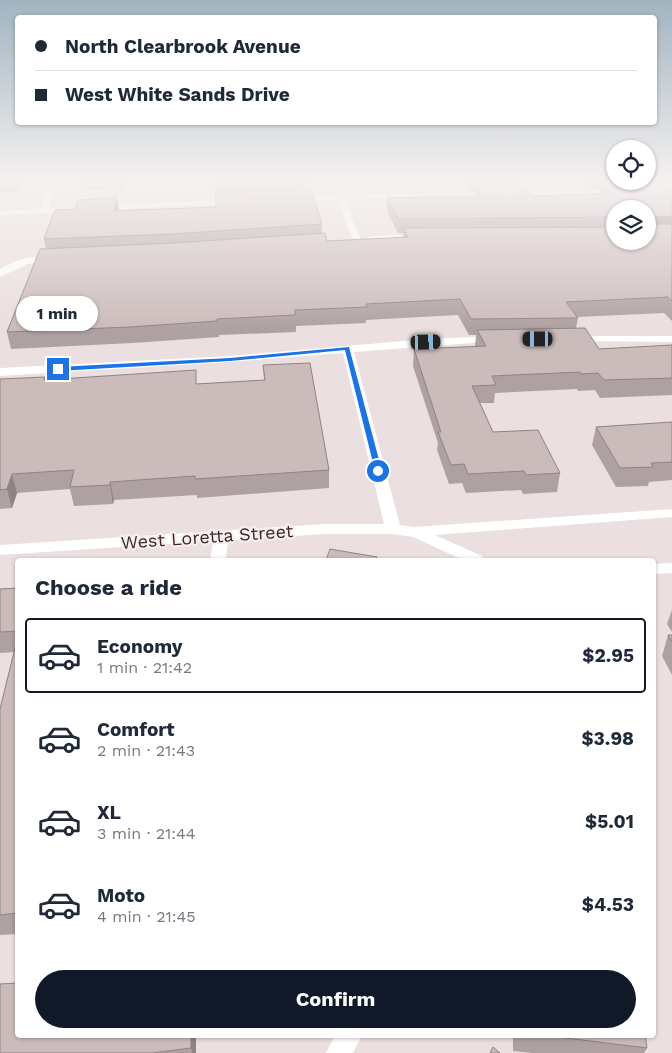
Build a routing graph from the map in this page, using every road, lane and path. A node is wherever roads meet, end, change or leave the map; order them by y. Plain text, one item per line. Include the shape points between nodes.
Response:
1 (350, 231) edge
2 (429, 237) edge
3 (66, 257) edge
4 (0, 274) edge
5 (509, 339) edge
6 (557, 339) edge
7 (672, 339) edge
8 (347, 348) junction
9 (0, 372) edge
10 (672, 513) edge
11 (393, 529) junction
12 (414, 532) junction
13 (220, 537) junction
14 (0, 550) edge
15 (218, 558) edge
16 (472, 558) edge
17 (672, 568) edge
18 (656, 569) edge
19 (347, 1038) edge
20 (339, 1053) edge

1 - 2 street via 352,240
3 - 4 street via 30,260 15,264
5 - 8 street
6 - 7 street
8 - 9 street via 230,360
8 - 11 street
10 - 12 street, West Loretta Street
11 - 12 street, West Loretta Street
11 - 13 street, West Loretta Street via 325,529
12 - 16 street, West Loretta Street
13 - 14 street, West Loretta Street
13 - 15 street
17 - 18 street
19 - 20 street

